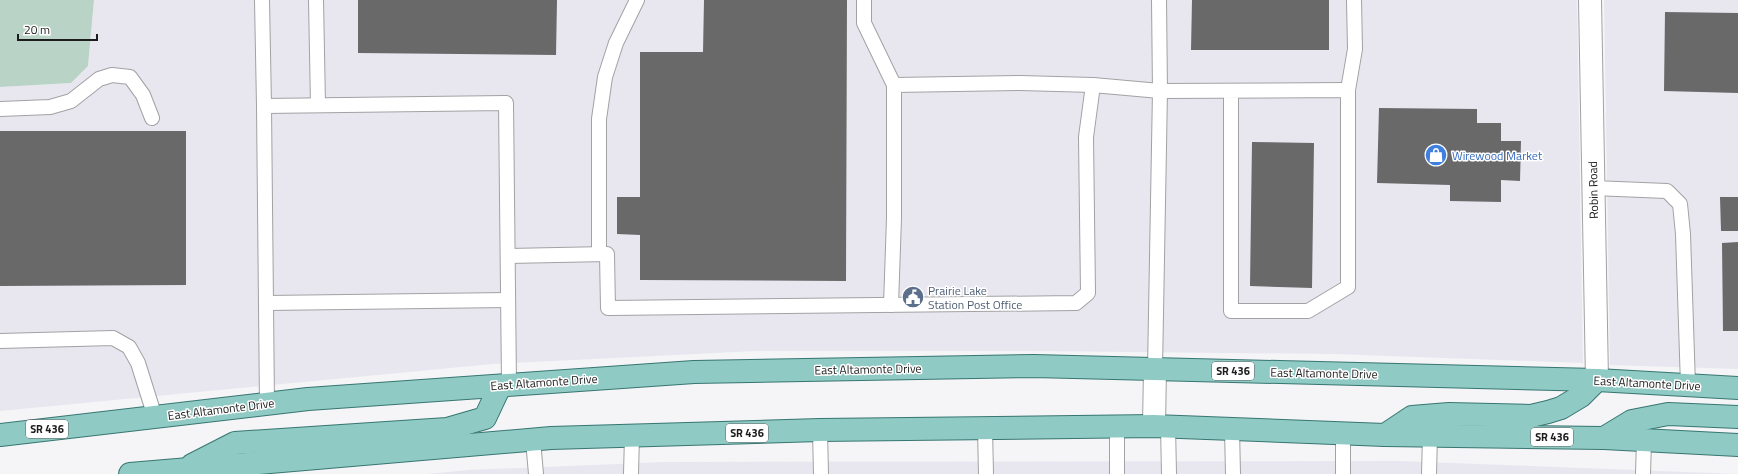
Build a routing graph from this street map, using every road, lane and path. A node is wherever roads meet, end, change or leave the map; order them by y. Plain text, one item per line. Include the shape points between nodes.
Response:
1 (262, 0) edge
2 (316, 0) edge
3 (637, 0) edge
4 (864, 0) edge
5 (1159, 0) edge
6 (1354, 0) edge
7 (1590, 0) edge
8 (894, 85) junction
9 (1093, 85) junction
10 (1348, 90) junction
11 (1160, 91) junction
12 (1231, 91) junction
13 (318, 104) junction
14 (264, 106) junction
15 (0, 109) edge
16 (152, 118) dead end
17 (1593, 188) junction
18 (599, 254) junction
19 (508, 256) junction
20 (508, 300) junction
21 (266, 303) junction
22 (891, 305) junction
23 (0, 341) edge
24 (1155, 369) junction
25 (1597, 380) junction
26 (505, 385) junction
27 (1688, 385) junction
28 (1738, 388) edge
29 (267, 404) junction
30 (155, 417) junction
31 (1738, 417) edge
32 (1117, 426) junction
33 (1161, 426) junction
34 (985, 428) junction
35 (1232, 429) junction
36 (820, 430) junction
37 (1343, 433) junction
38 (0, 435) edge
39 (1386, 435) junction
40 (632, 436) junction
41 (1430, 436) junction
42 (1604, 438) junction
43 (533, 440) junction
44 (1644, 440) junction
45 (1738, 445) edge
46 (244, 469) edge
47 (182, 470) junction
48 (130, 474) edge
49 (536, 474) edge
50 (631, 474) edge
51 (820, 474) edge
52 (986, 474) edge
53 (1118, 474) edge
54 (1168, 474) edge
55 (1233, 474) edge
56 (1343, 474) edge
57 (1429, 474) edge
58 (1643, 474) edge

1 - 14 lane
2 - 13 lane
3 - 18 lane via 616,43 605,77 599,119
4 - 8 lane via 864,23
5 - 11 lane
6 - 10 lane via 1355,49
7 - 17 street, Robin Road
8 - 9 lane
8 - 22 lane
9 - 11 lane
9 - 22 lane via 1086,137 1088,293 1076,303
10 - 12 lane
10 - 12 lane via 1348,287 1308,311 1231,311
11 - 12 lane
11 - 24 lane
13 - 14 lane
13 - 19 lane via 506,103
14 - 21 lane
15 - 16 lane via 50,107 71,101 99,79 112,75 130,77 143,95
17 - 25 street, Robin Road
17 - 27 lane via 1667,191 1680,204 1686,290
18 - 19 lane
18 - 22 lane via 607,254 608,308
19 - 20 lane
20 - 21 lane
20 - 26 lane
21 - 29 lane
23 - 30 lane via 114,338 129,348 138,363
24 - 25 main road, East Altamonte Drive / SR 436
24 - 26 main road, East Altamonte Drive / SR 436 via 1034,366 694,372
24 - 33 street
25 - 27 main road, East Altamonte Drive / SR 436
25 - 39 main road via 1581,396 1561,408 1548,412 1531,416 1449,414 1412,417
26 - 29 main road, East Altamonte Drive / SR 436
26 - 47 main road via 485,418 447,429 235,443
27 - 28 main road, East Altamonte Drive / SR 436
29 - 30 main road, East Altamonte Drive / SR 436
30 - 38 main road, East Altamonte Drive / SR 436
31 - 42 main road via 1668,414 1632,421
32 - 33 main road, SR 436
32 - 34 main road, SR 436
32 - 53 lane
33 - 35 main road, SR 436
33 - 54 lane
34 - 36 main road, SR 436
34 - 52 lane
35 - 37 main road, SR 436
35 - 55 lane
36 - 40 main road, SR 436
36 - 51 lane
37 - 39 main road, SR 436
37 - 56 lane
39 - 41 main road, SR 436
40 - 43 main road, SR 436
40 - 50 lane
41 - 42 main road, SR 436
41 - 57 lane
42 - 44 main road, SR 436
43 - 46 main road, SR 436
43 - 49 lane
44 - 45 main road, SR 436
44 - 58 lane
46 - 47 main road, SR 436
47 - 48 main road, SR 436

